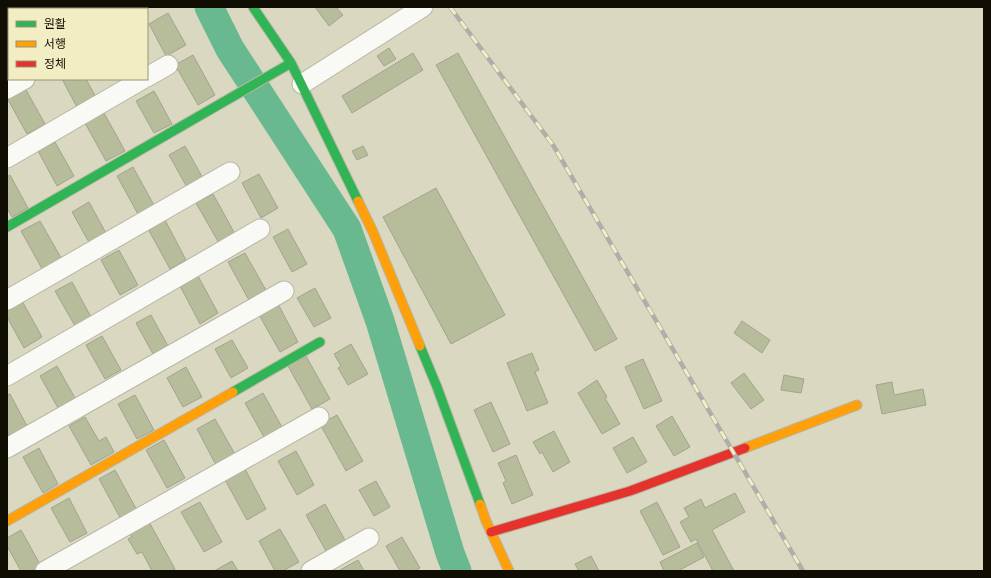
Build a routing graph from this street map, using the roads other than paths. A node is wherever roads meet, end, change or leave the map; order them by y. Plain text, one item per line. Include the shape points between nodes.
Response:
1 (253, 7) edge
2 (423, 7) edge
3 (168, 64) dead end
4 (291, 64) junction
5 (148, 75) edge
6 (23, 80) edge
7 (141, 80) edge
8 (302, 84) junction
9 (7, 89) edge
10 (7, 158) edge
11 (230, 172) dead end
12 (7, 227) edge
13 (260, 229) dead end
14 (284, 291) dead end
15 (7, 300) edge
16 (320, 342) dead end
17 (7, 376) edge
18 (857, 405) dead end
19 (319, 417) dead end
20 (7, 448) edge
21 (7, 520) edge
22 (491, 532) junction
23 (369, 538) dead end
24 (45, 571) edge
25 (311, 571) edge
26 (509, 571) edge

1 - 4 street
2 - 8 street
3 - 5 street
4 - 8 street
4 - 12 street
6 - 9 street
7 - 10 street
8 - 22 street via 373,232 437,387
11 - 15 street
13 - 17 street
14 - 20 street
16 - 21 street
18 - 22 street via 630,491
19 - 24 street
22 - 26 street
23 - 25 street

